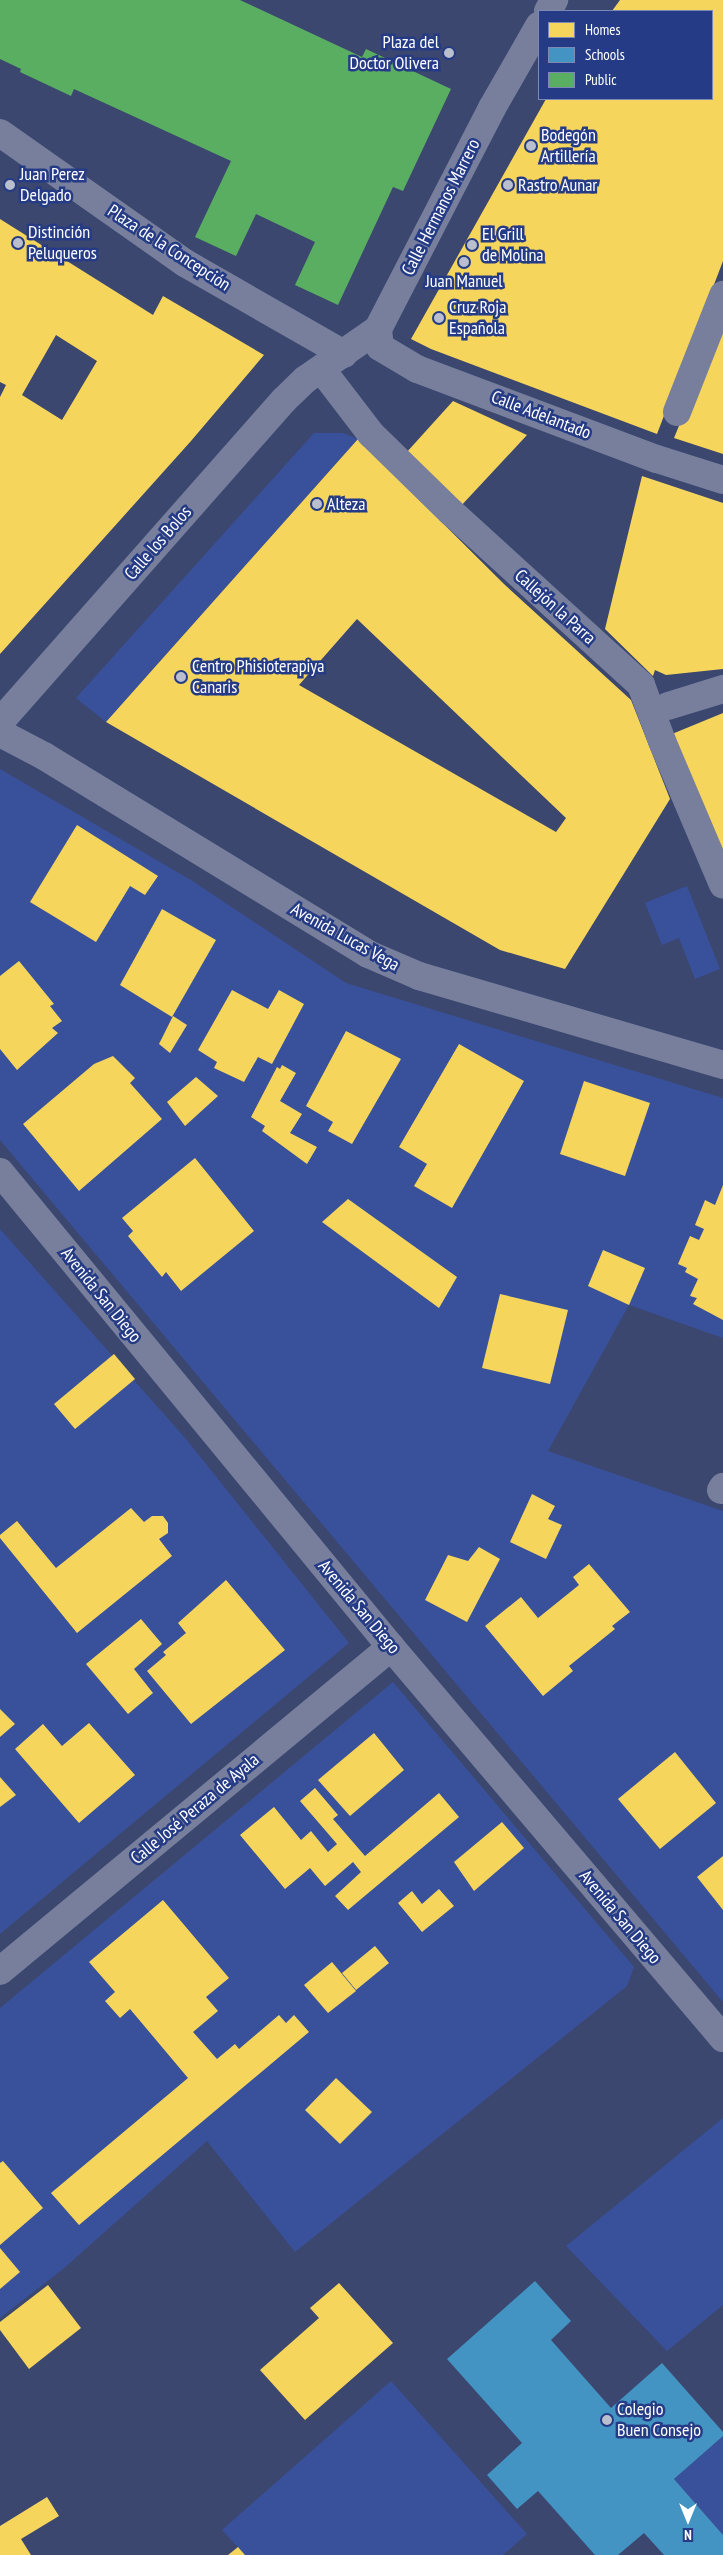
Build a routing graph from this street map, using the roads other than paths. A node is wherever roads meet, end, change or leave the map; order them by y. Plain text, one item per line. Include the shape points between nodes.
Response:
1 (538, 28) edge
2 (0, 133) edge
3 (723, 295) edge
4 (378, 329) junction
5 (344, 354) junction
6 (322, 370) junction
7 (677, 412) dead end
8 (723, 480) edge
9 (723, 689) edge
10 (668, 706) dead end
11 (0, 722) edge
12 (0, 733) edge
13 (723, 885) edge
14 (723, 1065) edge
15 (0, 1172) edge
16 (391, 1647) junction
17 (0, 1971) edge
18 (723, 2038) edge

1 - 4 street, Calle Hermanos Marrero via 492,108
2 - 5 street, Plaza de la Concepción via 185,263
3 - 7 street
4 - 5 street, Calle Hermanos Marrero
4 - 8 street, Calle Adelantado via 380,347 417,368 657,459
5 - 6 street, Calle Hermanos Marrero
6 - 11 street, Calle los Bolos via 306,379 284,400
6 - 13 street, Callejón la Parra via 371,434 451,512 641,685
9 - 10 street
12 - 14 street, Avenida Lucas Vega via 44,756 368,954 419,976
15 - 16 street, Avenida San Diego
16 - 17 street, Calle José Peraza de Ayala
16 - 18 street, Avenida San Diego

